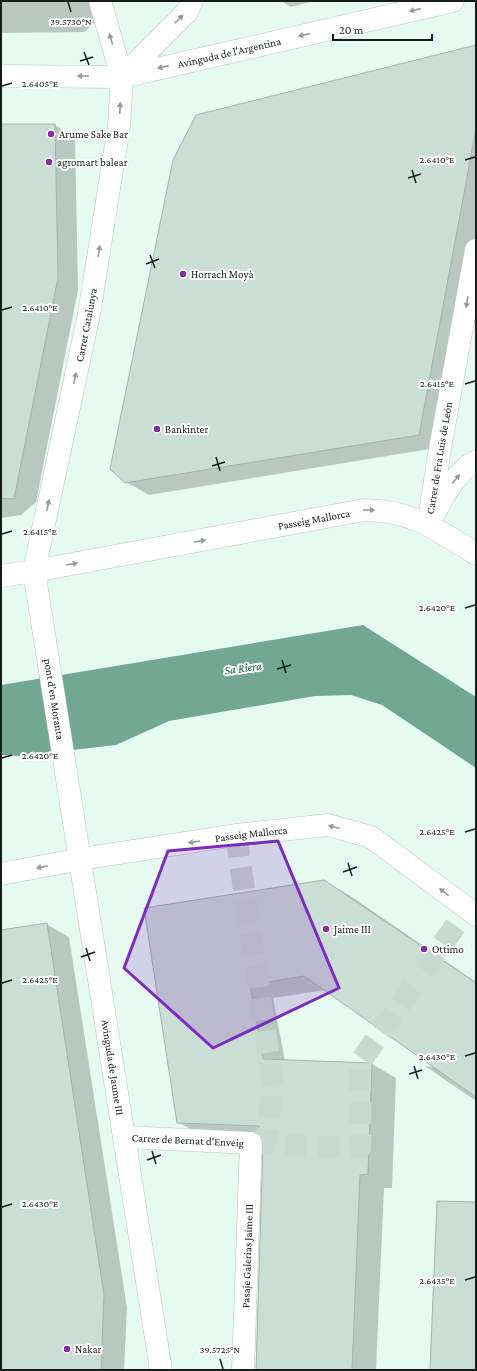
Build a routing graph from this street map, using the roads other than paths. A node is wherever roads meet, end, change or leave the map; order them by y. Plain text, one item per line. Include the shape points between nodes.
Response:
1 (100, 1) edge
2 (192, 1) edge
3 (453, 1) edge
4 (1, 76) edge
5 (122, 77) junction
6 (476, 250) edge
7 (476, 461) edge
8 (428, 524) junction
9 (476, 554) edge
10 (34, 571) junction
11 (1, 576) edge
12 (65, 764) joint
13 (81, 859) junction
14 (1, 874) edge
15 (476, 914) edge
16 (125, 1137) junction
17 (251, 1143) joint
18 (161, 1370) edge
19 (243, 1370) edge

5 -> 1 street, Carrer Catalunya
5 -> 2 street via 186,12
3 -> 5 street, Avinguda de l'Argentina
5 -> 4 street, Avinguda de l'Argentina
10 -> 5 street, Carrer Catalunya via 89,314 119,126
6 -> 8 street, Carrer de Fra Luis de León
8 -> 7 street via 446,491 467,466
8 - 9 street, Passeig Mallorca
10 -> 8 street, Passeig Mallorca via 364,510 383,510
10 - 11 street, Passeig Mallorca
10 - 12 street, pont d'en Moranta
12 - 13 street, Avinguda de Jaume III
13 -> 14 street, Passeig Mallorca
15 -> 13 street, Passeig Mallorca via 371,837 328,825 236,835
13 - 16 street, Avinguda de Jaume III
16 - 17 street, Carrer de Bernat d'Enveig
16 - 18 street, Avinguda de Jaume III
17 - 19 street, Pasaje Galerias Jaime III

